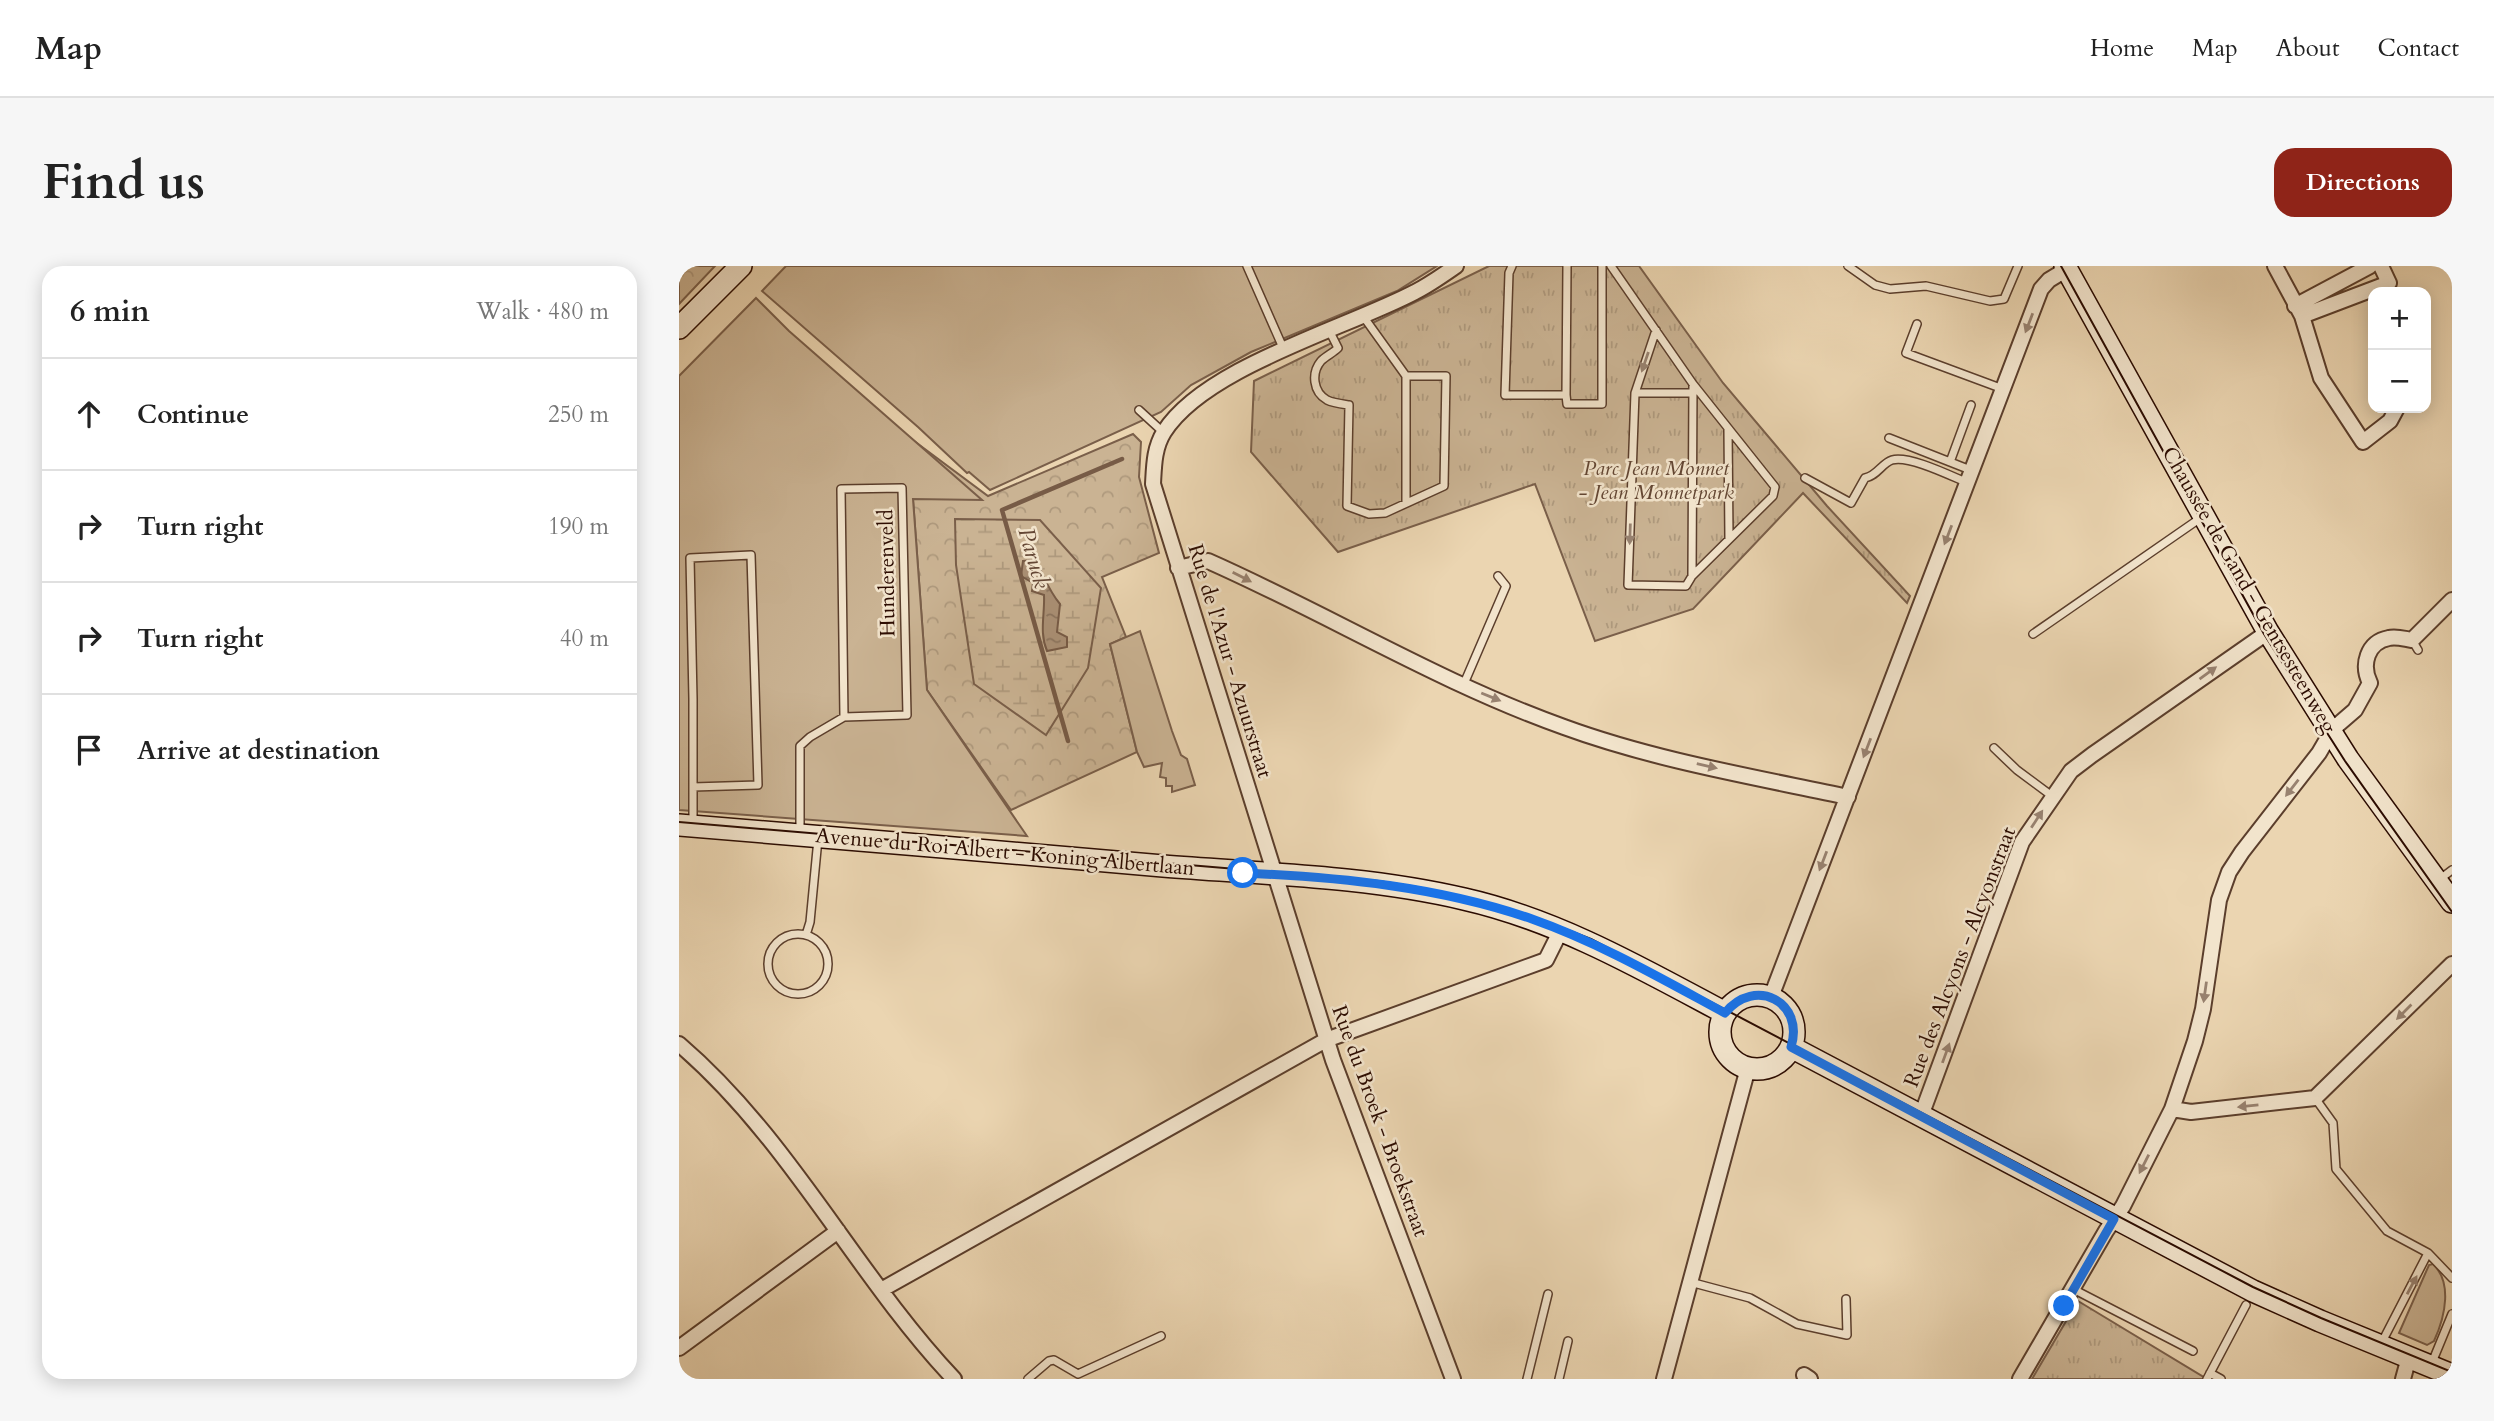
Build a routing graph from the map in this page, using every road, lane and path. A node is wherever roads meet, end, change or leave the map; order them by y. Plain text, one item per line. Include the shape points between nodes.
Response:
1 (741, 266) edge
2 (1247, 266) edge
3 (1456, 266) edge
4 (1512, 266) edge
5 (1567, 266) edge
6 (1602, 266) edge
7 (1611, 266) edge
8 (1848, 266) edge
9 (2018, 266) edge
10 (2275, 266) edge
11 (2370, 266) edge
12 (2381, 266) edge
13 (2066, 267) edge
14 (2299, 311) junction
15 (1363, 316) junction
16 (1917, 324) dead end
17 (679, 328) edge
18 (1329, 330) junction
19 (1656, 330) junction
20 (1284, 350) junction
21 (1406, 376) junction
22 (1693, 384) junction
23 (2003, 389) junction
24 (1635, 393) junction
25 (1693, 393) junction
26 (1566, 395) junction
27 (1971, 405) dead end
28 (1139, 410) dead end
29 (2394, 413) edge
30 (1728, 428) junction
31 (1164, 433) junction
32 (1889, 438) dead end
33 (1950, 462) junction
34 (1971, 477) junction
35 (1805, 478) dead end
36 (1406, 503) junction
37 (2203, 517) junction
38 (1729, 540) junction
39 (1178, 568) junction
40 (1498, 576) dead end
41 (1692, 576) junction
42 (2452, 600) edge
43 (2268, 632) junction
44 (2033, 634) dead end
45 (1463, 686) junction
46 (844, 717) junction
47 (2331, 733) junction
48 (1994, 748) dead end
49 (693, 787) junction
50 (2052, 796) junction
51 (1848, 797) junction
52 (686, 825) edge
53 (809, 836) junction
54 (1275, 875) junction
55 (2444, 876) edge
56 (2452, 902) edge
57 (1561, 930) junction
58 (806, 935) junction
59 (2452, 964) edge
60 (1771, 997) junction
61 (1725, 1013) junction
62 (1326, 1040) junction
63 (679, 1044) edge
64 (1791, 1047) junction
65 (1748, 1068) junction
66 (2315, 1098) junction
67 (2172, 1109) junction
68 (1920, 1116) junction
69 (2114, 1219) junction
70 (838, 1231) junction
71 (2428, 1253) junction
72 (2452, 1278) edge
73 (1690, 1282) junction
74 (2073, 1289) junction
75 (881, 1290) junction
76 (1548, 1294) dead end
77 (1846, 1299) dead end
78 (2246, 1305) dead end
79 (2452, 1314) edge
80 (1161, 1336) dead end
81 (682, 1340) edge
82 (1568, 1341) dead end
83 (2380, 1346) junction
84 (2193, 1351) dead end
85 (2409, 1357) junction
86 (2430, 1366) junction
87 (2452, 1375) edge
88 (2208, 1376) edge
89 (954, 1379) edge
90 (1028, 1379) edge
91 (1453, 1379) edge
92 (1527, 1379) edge
93 (1559, 1379) edge
94 (1664, 1379) edge
95 (2020, 1379) edge
96 (2221, 1379) edge
97 (2403, 1379) edge

1 - 17 street
2 - 20 lane
3 - 15 street via 1416,292
4 - 26 lane via 1505,395
5 - 26 lane
6 - 26 lane via 1602,404 1567,404
7 - 19 lane
8 - 9 lane via 1861,278 1890,289 1926,286 1990,301 2004,299
10 - 14 street
11 - 14 street
12 - 14 street via 2389,284
13 -> 23 street via 2042,289
13 - 37 street, Chaussée de Gand - Gentsesteenweg
14 - 29 street via 2321,378 2363,442
15 - 18 street
15 - 21 lane
16 - 23 lane via 1906,353
18 - 20 street
18 - 36 lane via 1338,348 1323,359 1314,376 1317,390 1328,400 1349,405 1347,506 1369,514 1385,513
19 - 22 lane
19 -> 24 lane
20 - 31 street via 1216,383
21 - 36 lane
21 - 36 lane via 1446,376 1444,486
22 - 25 lane
22 - 30 lane
23 - 34 street
24 - 25 lane
24 -> 41 lane via 1628,584 1686,586
25 - 41 lane
27 - 33 lane
28 - 31 lane
30 - 38 lane
30 - 38 lane via 1775,487 1773,496
31 - 39 street, Rue de l'Azur - Azuurstraat via 1154,459 1153,484
32 - 33 lane
33 - 34 lane
34 - 35 lane via 1903,458 1890,460 1865,478 1851,503
34 -> 51 street
37 - 43 street, Chaussée de Gand - Gentsesteenweg
37 - 44 lane
38 - 41 lane
39 -> 45 street via 1208,561
39 - 54 street, Rue de l'Azur - Azuurstraat
40 - 45 lane via 1506,586
42 - 47 street via 2415,645 2390,637 2376,643 2365,665 2370,683 2355,710
43 - 47 street, Chaussée de Gand - Gentsesteenweg
50 -> 43 street, Rue des Alcyons - Alcyonstraat via 2071,771 2092,755
45 -> 51 street via 1565,728 1633,748
46 - 46 lane, Hunderenveld via 841,489 902,488 907,715
46 - 53 lane, Hunderenveld via 800,746
47 - 55 street, Chaussée de Gand - Gentsesteenweg
47 -> 67 street via 2229,872 2219,900 2203,1009
48 - 50 lane
49 - 49 lane via 689,558 751,555 758,785
49 - 52 lane
68 -> 50 street, Rue des Alcyons - Alcyonstraat via 2022,842
51 -> 60 street
52 - 53 street, Avenue du Roi Albert - Koning Albertlaan
53 - 54 street, Avenue du Roi Albert - Koning Albertlaan
53 - 58 lane via 810,922
54 - 57 street, Avenue du Roi Albert - Koning Albertlaan via 1416,889 1491,906
54 - 62 street, Rue du Broek - Broekstraat
55 - 56 street, Chaussée de Gand - Gentsesteenweg
57 - 61 street, Avenue du Roi Albert - Koning Albertlaan
57 - 62 street via 1546,960
58 - 58 lane via 827,954 827,974 816,989 788,993 772,979 768,960 777,942
59 -> 66 street
60 - 61 street via 1747,996
60 - 64 street via 1792,1020
61 - 65 street via 1721,1042 1729,1056
62 - 75 street
62 - 91 street, Rue du Broek - Broekstraat
63 - 70 street via 760,1126
64 - 65 street via 1768,1067
64 - 68 street
65 - 73 street
66 -> 67 street via 2191,1112
66 - 71 lane via 2333,1122 2336,1169 2387,1231
67 -> 69 street
68 - 69 street
69 - 74 street
69 - 83 street via 2253,1291
70 - 75 street
70 - 81 street
71 - 72 lane
83 -> 71 lane
73 - 77 lane via 1751,1298 1797,1324 1847,1335
73 - 94 street
74 - 84 lane
74 - 95 street
75 - 89 street
76 - 92 lane
78 - 88 lane
79 - 86 lane
80 - 90 lane via 1078,1374 1049,1361
82 - 93 lane
83 - 85 street
85 - 86 street
85 - 97 street
86 - 87 street
88 - 96 lane

